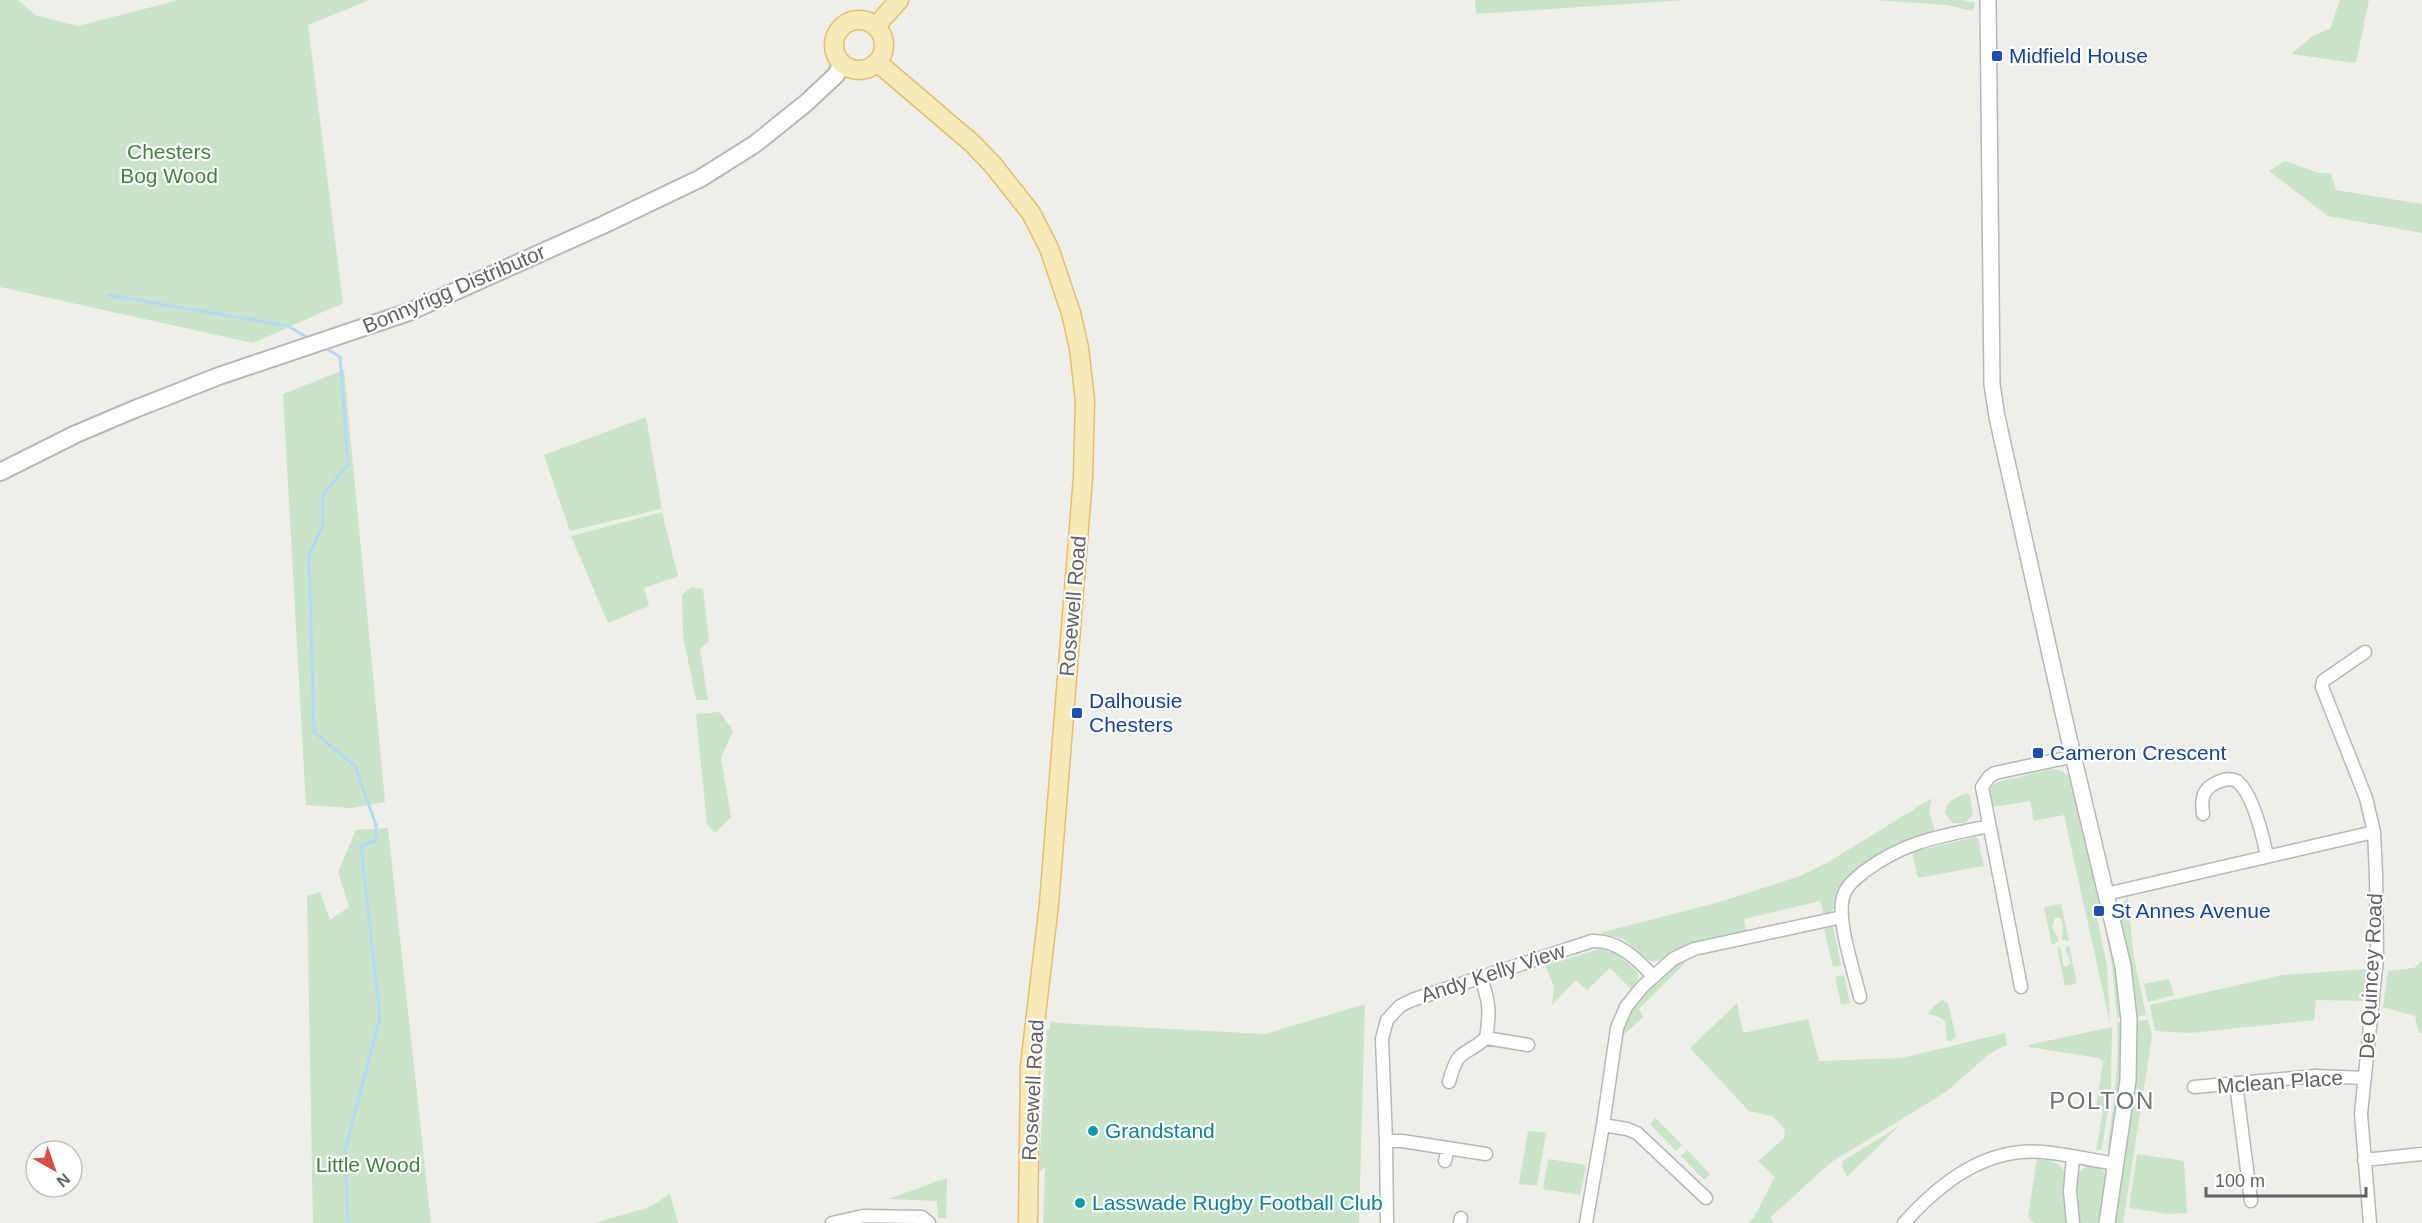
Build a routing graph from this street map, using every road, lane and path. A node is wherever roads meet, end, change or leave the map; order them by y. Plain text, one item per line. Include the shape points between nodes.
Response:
1 (899, 0) edge
2 (1988, 0) edge
3 (876, 26) junction
4 (878, 62) junction
5 (842, 63) junction
6 (0, 472) edge
7 (2365, 652) dead end
8 (2074, 756) junction
9 (2203, 814) dead end
10 (1989, 826) junction
11 (2374, 832) junction
12 (2267, 856) junction
13 (2106, 894) junction
14 (1842, 916) junction
15 (1480, 976) junction
16 (1653, 976) junction
17 (2021, 987) dead end
18 (1860, 997) dead end
19 (1486, 1038) junction
20 (1528, 1046) dead end
21 (2365, 1078) junction
22 (1449, 1082) dead end
23 (2236, 1084) junction
24 (2194, 1087) dead end
25 (1603, 1125) junction
26 (1386, 1142) junction
27 (1448, 1148) junction
28 (1486, 1154) dead end
29 (2422, 1154) edge
30 (2073, 1157) junction
31 (2364, 1160) junction
32 (1445, 1161) dead end
33 (2116, 1164) junction
34 (1706, 1198) dead end
35 (2251, 1201) dead end
36 (832, 1223) edge
37 (928, 1223) edge
38 (1029, 1223) edge
39 (1387, 1223) edge
40 (1586, 1223) edge
41 (1904, 1223) edge
42 (2073, 1223) edge
43 (2108, 1223) edge
44 (2370, 1223) edge

1 - 3 main road
2 - 8 street via 1992,384
3 - 4 main road via 884,40
3 - 5 main road via 861,20 844,24 835,39 836,56
4 - 5 main road via 864,69 848,68
4 - 38 main road, Rosewell Road via 973,144 1031,213 1049,248 1079,348 1085,401 1083,477 1049,904 1030,1066
5 - 6 main road, Bonnyrigg Distributor via 836,75 797,110 755,144 701,178 409,312 219,376 76,434
7 - 11 street, De Quincey Road via 2323,681 2322,687 2366,798
8 - 10 street via 1989,777 1982,787
8 - 13 street
9 - 12 street via 2202,799 2208,786 2226,779 2237,781 2260,826
10 - 14 street via 1908,845 1890,854 1849,885 1844,893
10 - 17 street
11 - 12 street
11 - 21 street, De Quincey Road via 2377,958
12 - 13 street
13 - 33 street via 2123,966 2129,1019 2128,1080
14 - 16 street via 1694,949 1673,959
14 - 18 street
15 - 16 street, Andy Kelly View via 1602,941 1620,947
15 - 19 street via 1490,1001
15 - 26 street, Andy Kelly View via 1412,1000 1387,1020 1382,1039
16 - 25 street via 1631,1000 1617,1028
19 - 20 street
19 - 22 street via 1456,1060
21 - 23 street, Mclean Place via 2316,1076
21 - 31 street, De Quincey Road via 2361,1114
23 - 24 street, Mclean Place
23 - 35 street
25 - 34 street via 1637,1133
25 - 40 street
26 - 27 street
26 - 39 street, Andy Kelly View
27 - 28 street
27 - 32 street
29 - 31 street
30 - 33 street
30 - 41 street via 2020,1152 1989,1160 1958,1174 1933,1192
30 - 42 street
31 - 44 street, De Quincey Road
33 - 43 street
36 - 37 street via 852,1217 922,1217

